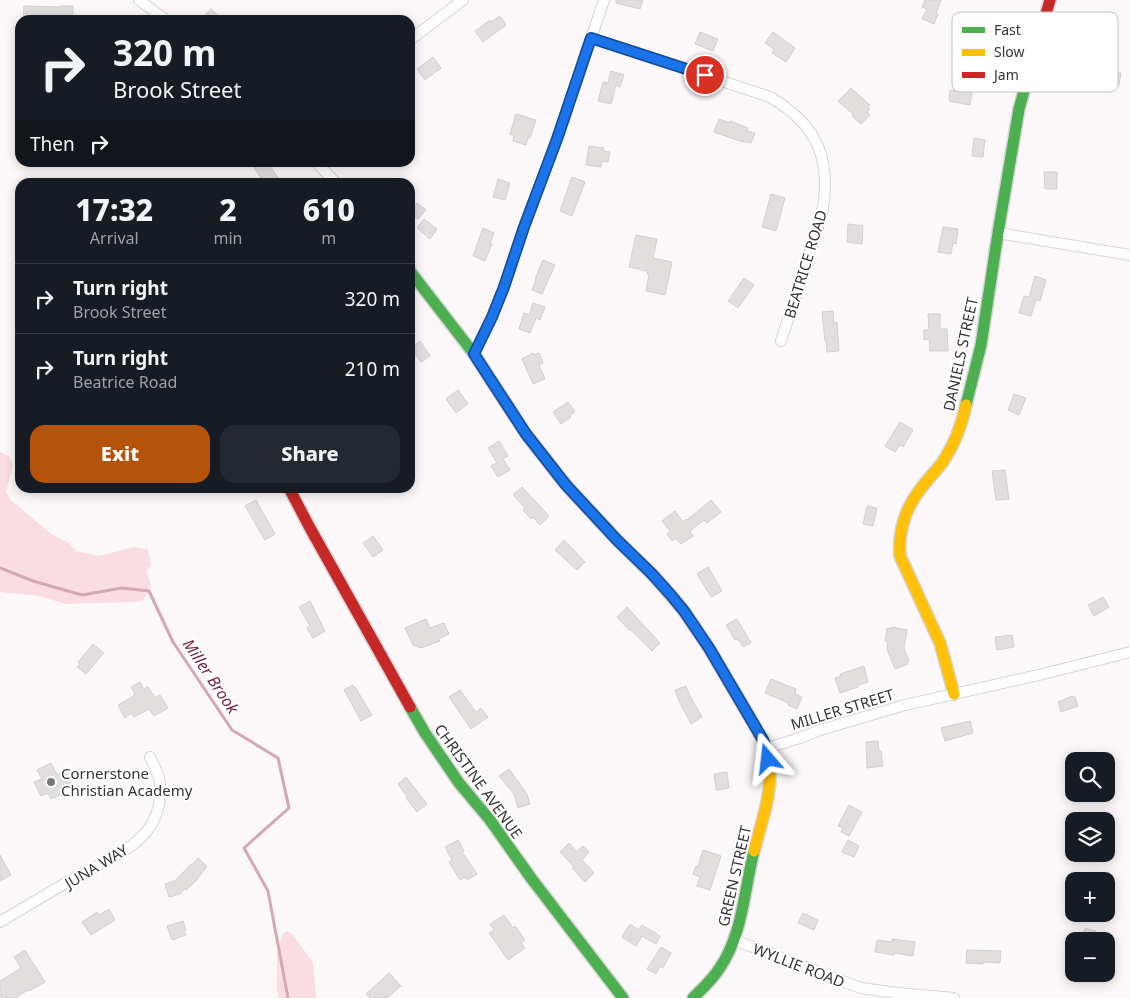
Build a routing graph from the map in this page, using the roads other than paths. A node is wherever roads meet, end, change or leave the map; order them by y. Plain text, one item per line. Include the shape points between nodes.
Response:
1 (139, 0) edge
2 (461, 0) edge
3 (604, 0) edge
4 (1050, 0) edge
5 (1046, 12) edge
6 (159, 15) edge
7 (415, 36) edge
8 (591, 38) junction
9 (1023, 92) edge
10 (321, 167) edge
11 (331, 178) edge
12 (998, 233) junction
13 (1130, 255) edge
14 (415, 277) edge
15 (781, 340) dead end
16 (474, 354) junction
17 (292, 493) edge
18 (1130, 652) edge
19 (954, 694) junction
20 (766, 748) junction
21 (150, 757) dead end
22 (0, 922) edge
23 (734, 940) junction
24 (918, 996) edge
25 (623, 998) edge
26 (693, 998) edge
27 (954, 998) edge

1 - 6 street
2 - 7 street
3 - 8 street
4 - 5 street, DANIELS STREET
8 - 15 street, BEATRICE ROAD via 770,97 788,108 811,134 822,156 825,197
8 - 16 street via 504,287
9 - 12 street, DANIELS STREET
10 - 11 street
12 - 13 street
12 - 19 street, DANIELS STREET via 981,345 963,418 944,460 909,508 899,538 900,556 940,643
14 - 16 street
16 - 20 street via 526,434 566,485 684,611
17 - 25 street, CHRISTINE AVENUE via 425,734
18 - 19 street, MILLER STREET
19 - 20 street, MILLER STREET via 853,719
20 - 23 street, GREEN STREET via 769,781 765,810
21 - 22 street, JUNA WAY via 159,778 160,790 158,812 152,825 122,852
23 - 24 street, WYLLIE ROAD via 861,988
23 - 26 street, GREEN STREET via 723,964
24 - 27 street, WYLLIE ROAD

